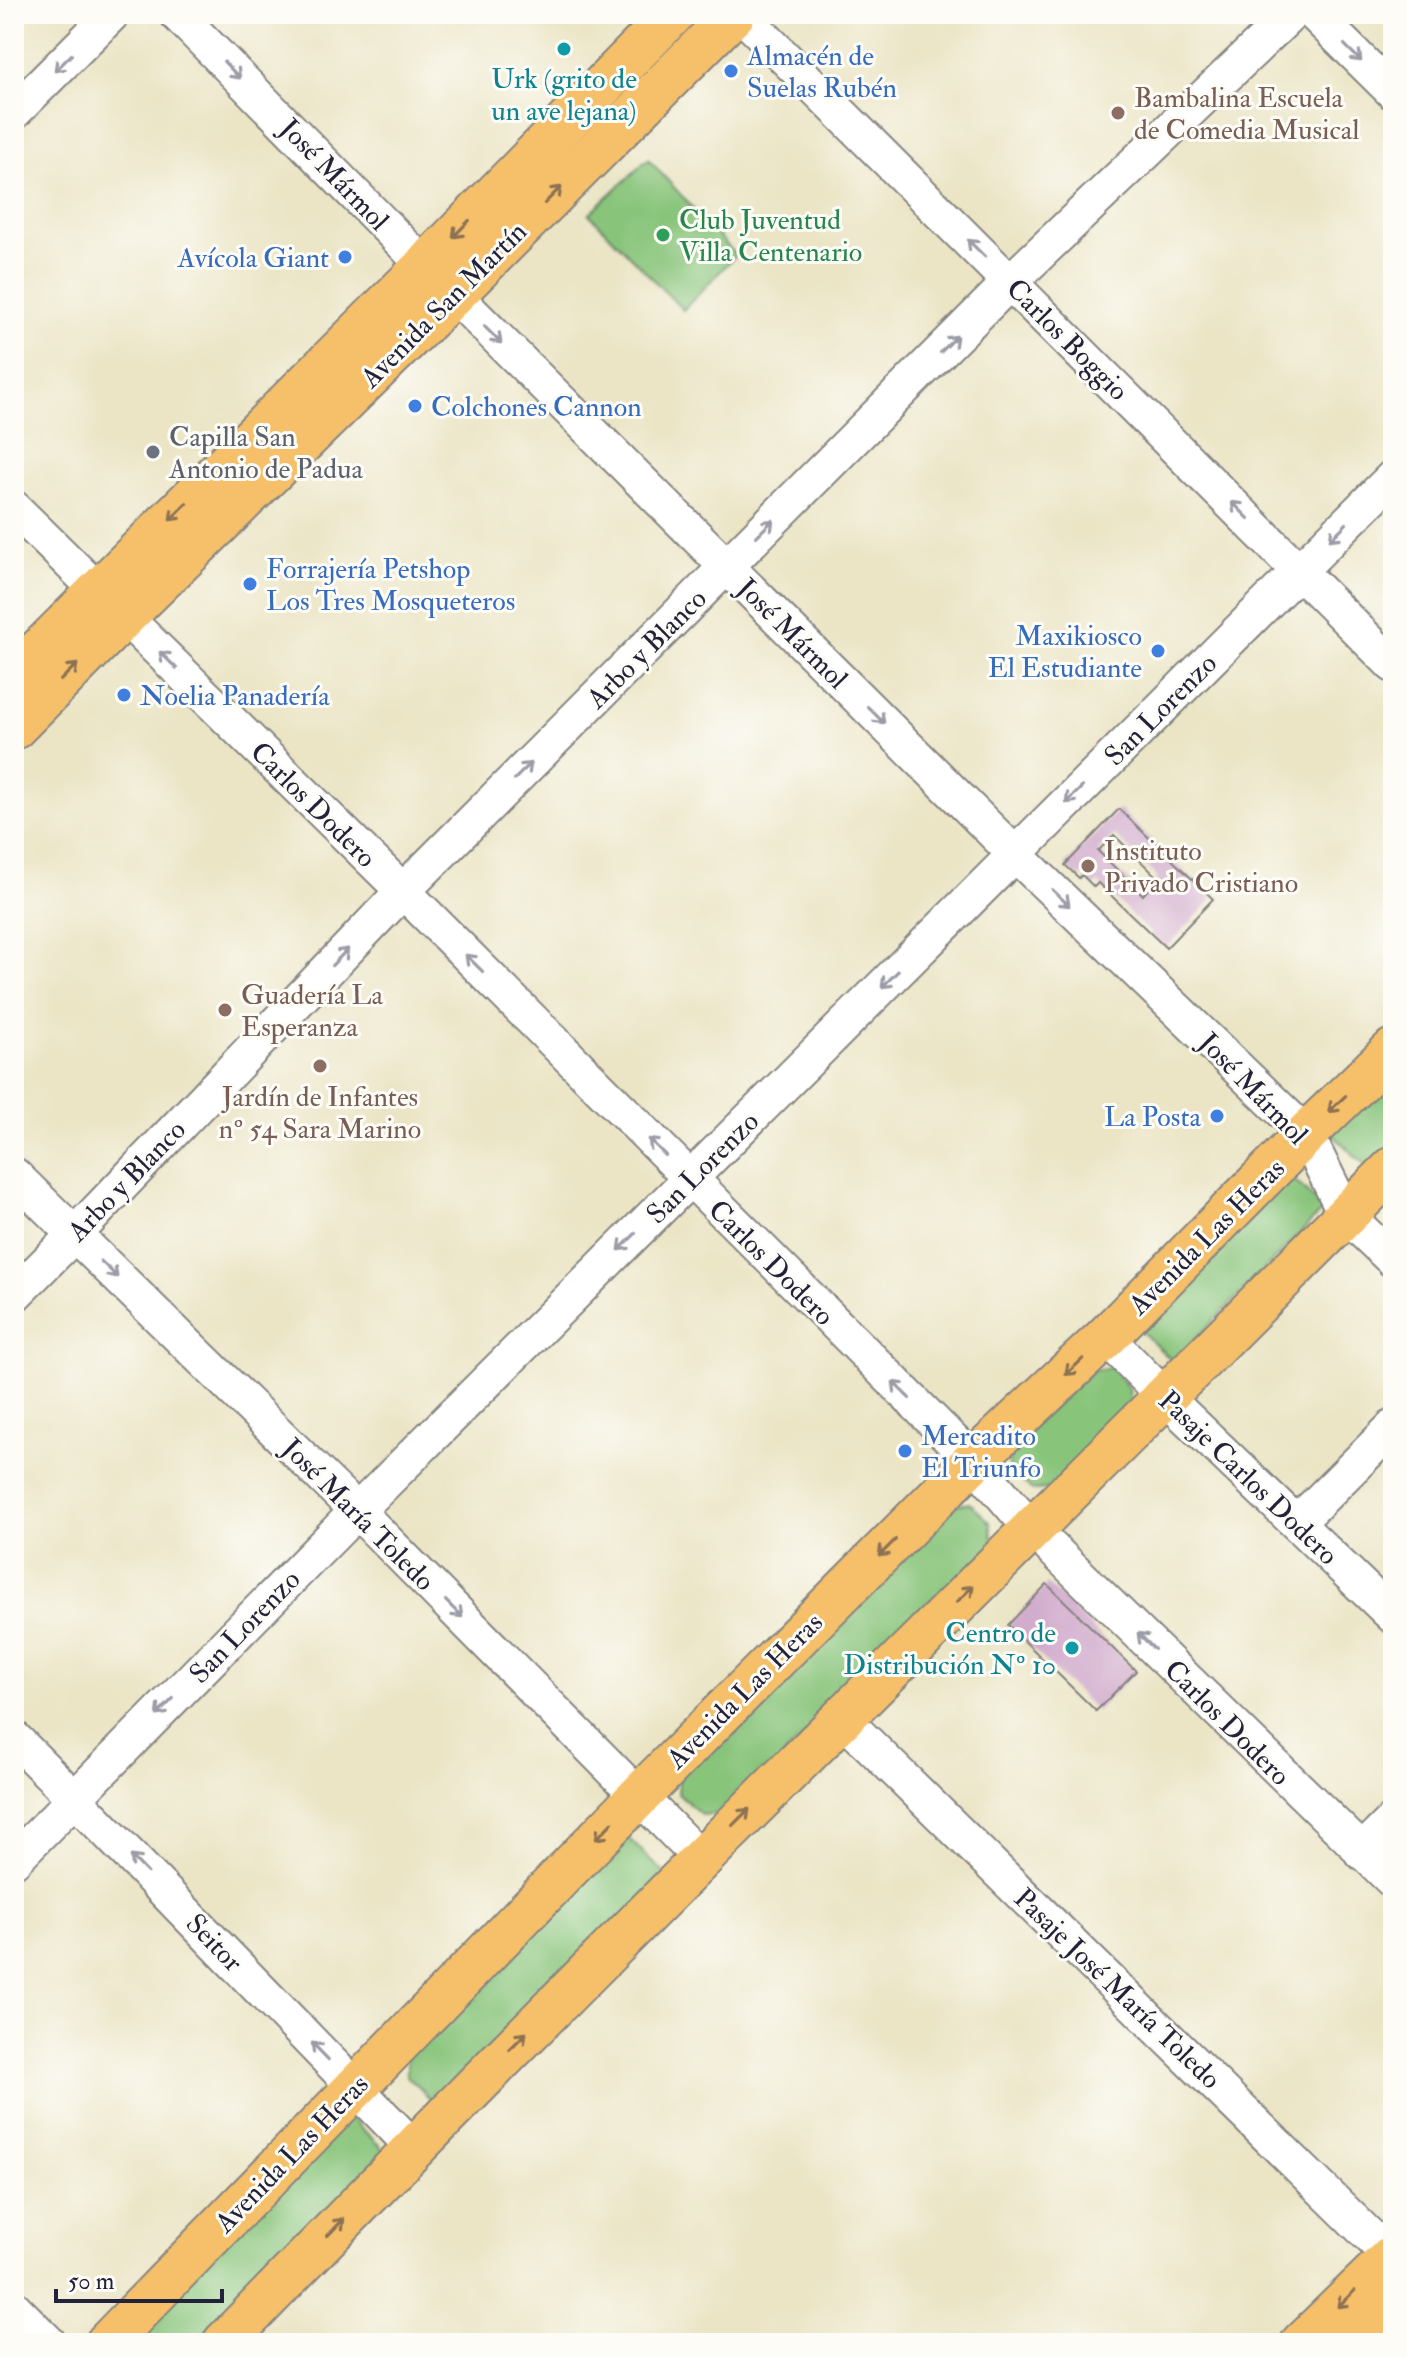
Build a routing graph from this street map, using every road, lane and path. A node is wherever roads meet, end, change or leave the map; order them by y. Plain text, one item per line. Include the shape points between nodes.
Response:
1 (112, 14) edge
2 (177, 14) edge
3 (673, 14) edge
4 (734, 14) edge
5 (741, 14) edge
6 (1291, 14) edge
7 (1314, 14) edge
8 (1393, 92) edge
9 (14, 112) edge
10 (439, 280) junction
11 (1010, 282) junction
12 (1393, 477) edge
13 (14, 508) edge
14 (727, 567) junction
15 (1300, 570) junction
16 (111, 604) junction
17 (1393, 665) edge
18 (14, 675) edge
19 (14, 728) edge
20 (1015, 854) junction
21 (403, 891) junction
22 (1393, 1050) edge
23 (1306, 1134) junction
24 (1393, 1168) edge
25 (14, 1175) edge
26 (689, 1180) junction
27 (1346, 1215) junction
28 (74, 1235) junction
29 (1393, 1260) edge
30 (14, 1295) edge
31 (1106, 1337) junction
32 (1165, 1397) junction
33 (1393, 1427) edge
34 (973, 1461) junction
35 (357, 1511) junction
36 (1297, 1523) junction
37 (1031, 1528) junction
38 (1393, 1616) edge
39 (841, 1717) junction
40 (14, 1738) edge
41 (640, 1795) junction
42 (75, 1799) junction
43 (1393, 1820) edge
44 (1361, 1852) junction
45 (700, 1858) junction
46 (14, 1860) edge
47 (1393, 1881) edge
48 (355, 2087) junction
49 (413, 2147) junction
50 (1392, 2257) edge
51 (1393, 2303) edge
52 (14, 2308) edge
53 (49, 2343) edge
54 (107, 2343) edge
55 (224, 2343) edge
56 (1302, 2343) edge
57 (1353, 2343) edge

1 -> 9 street
2 -> 10 street, José Mármol
3 -> 10 main road, Avenida San Martín
10 -> 4 main road, Avenida San Martín
11 -> 5 street, Carlos Boggio
6 - 11 street, Arbo y Blanco
7 -> 8 street
10 -> 14 street, José Mármol
10 - 16 main road, Avenida San Martín
14 -> 11 street, Arbo y Blanco
15 -> 11 street, Carlos Boggio
12 -> 15 street, San Lorenzo
13 - 16 street, Carlos Dodero
14 -> 20 street, José Mármol
21 -> 14 street, Arbo y Blanco
15 - 17 street, Carlos Boggio
15 -> 20 street, San Lorenzo
16 - 18 main road, Avenida San Martín
19 -> 16 main road, Avenida San Martín
21 -> 16 street, Carlos Dodero
20 -> 23 street, José Mármol
20 -> 26 street, San Lorenzo
26 -> 21 street, Carlos Dodero
28 -> 21 street, Arbo y Blanco
22 -> 23 main road, Avenida Las Heras
23 - 27 street, José Mármol
23 - 31 main road, Avenida Las Heras
24 - 27 main road
25 - 28 street, José María Toledo
34 -> 26 street, Carlos Dodero
26 -> 35 street, San Lorenzo
27 - 29 street, José Mármol
27 - 32 main road
28 - 30 street, Arbo y Blanco
28 -> 35 street, José María Toledo
31 - 32 street, Pasaje Carlos Dodero
31 -> 34 main road, Avenida Las Heras
32 - 36 street, Pasaje Carlos Dodero
32 - 37 main road
33 - 36 street
34 - 37 street, Carlos Dodero
34 -> 41 main road, Avenida Las Heras
35 -> 41 street, José María Toledo
35 -> 42 street, San Lorenzo
36 - 38 street, Pasaje Carlos Dodero
39 -> 37 main road
44 -> 37 street, Carlos Dodero
45 -> 39 main road
39 - 50 street, Pasaje José María Toledo
40 - 42 street, Seitor
41 - 45 street, José María Toledo
41 -> 48 main road, Avenida Las Heras
42 - 46 street, San Lorenzo
48 -> 42 street, Seitor
43 - 44 street
44 - 47 street, Carlos Dodero
49 -> 45 main road
48 - 49 street, Seitor
48 - 54 main road, Avenida Las Heras
55 -> 49 main road
50 -> 56 main road
51 - 57 main road
52 - 53 street

